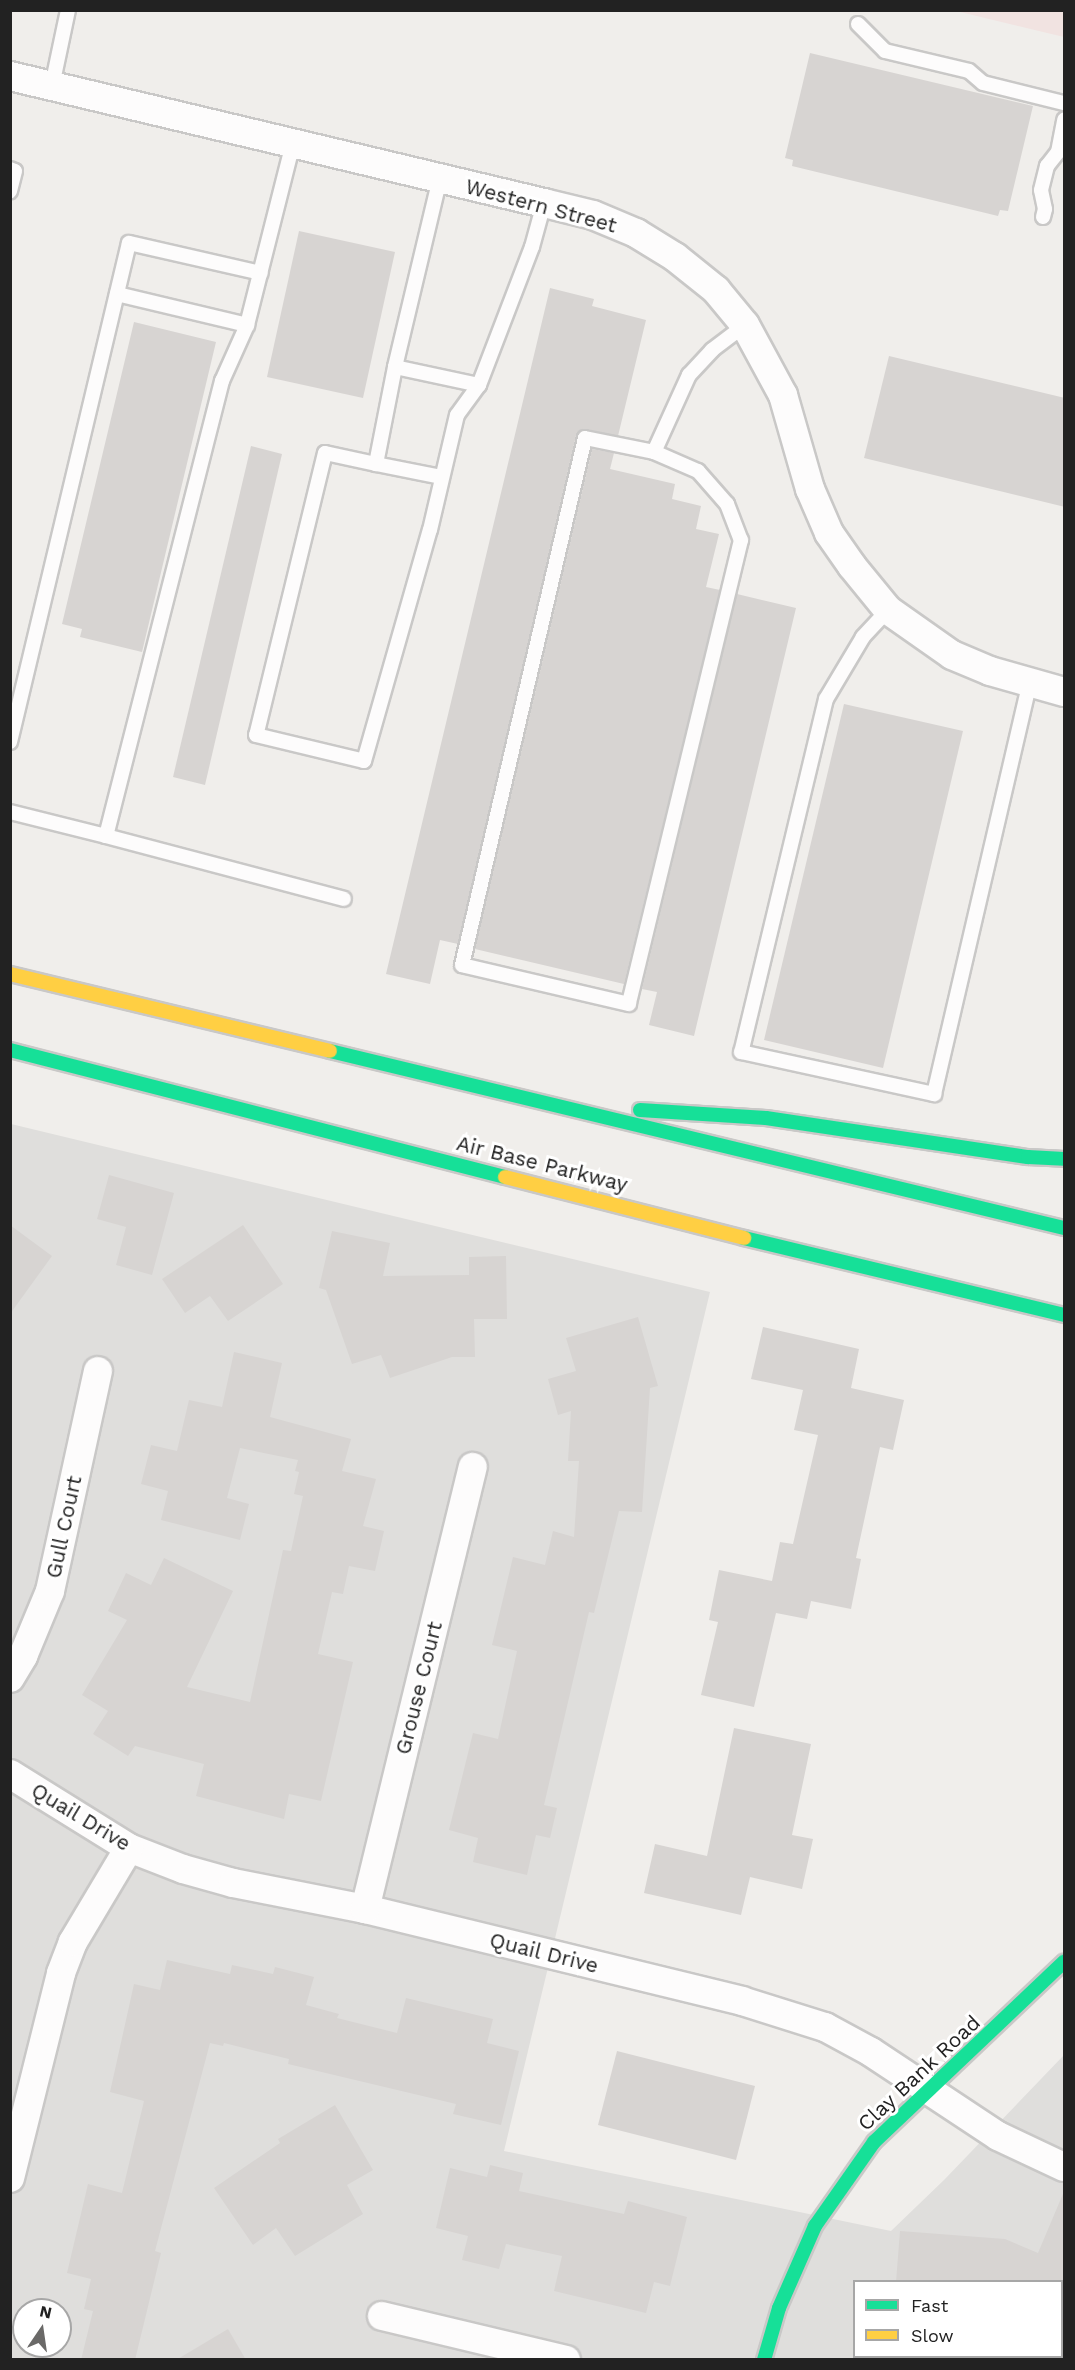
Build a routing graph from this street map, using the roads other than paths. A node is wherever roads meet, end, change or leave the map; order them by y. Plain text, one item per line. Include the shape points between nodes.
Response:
1 (68, 10) edge
2 (858, 24) dead end
3 (10, 76) edge
4 (52, 86) junction
5 (1065, 103) edge
6 (1065, 120) edge
7 (293, 143) junction
8 (10, 169) edge
9 (440, 178) junction
10 (10, 191) edge
11 (543, 203) junction
12 (1043, 217) dead end
13 (261, 273) junction
14 (117, 294) junction
15 (248, 325) junction
16 (745, 325) junction
17 (395, 367) junction
18 (479, 385) junction
19 (654, 452) junction
20 (375, 464) junction
21 (441, 477) junction
22 (888, 610) junction
23 (1030, 683) junction
24 (1065, 692) edge
25 (10, 742) edge
26 (10, 812) edge
27 (106, 836) junction
28 (344, 899) dead end
29 (10, 974) edge
30 (10, 1050) edge
31 (548, 1104) junction
32 (1065, 1159) edge
33 (1065, 1228) edge
34 (1065, 1315) edge
35 (98, 1371) dead end
36 (473, 1467) dead end
37 (10, 1678) edge
38 (10, 1774) edge
39 (129, 1848) junction
40 (364, 1909) junction
41 (1065, 1962) edge
42 (930, 2090) junction
43 (12, 2166) edge
44 (1065, 2167) edge
45 (382, 2316) dead end
46 (566, 2360) edge
47 (764, 2360) edge

1 - 4 lane
2 - 5 lane via 885,51 969,71 983,83
3 - 4 street, Western Street
4 - 7 street, Western Street
6 - 12 lane via 1058,152 1047,166 1041,190
7 - 9 street, Western Street
7 - 13 lane
8 - 10 lane via 15,171
9 - 11 street, Western Street
9 - 17 lane
11 - 16 street, Western Street via 593,215 636,233 675,257 716,290
11 - 18 lane via 532,247
13 - 14 lane via 129,243
13 - 15 lane
14 - 15 lane
14 - 25 lane
15 - 27 lane via 222,381
16 - 19 lane via 712,350 689,375
16 - 22 street, Western Street via 783,395 810,489 829,533
17 - 18 lane
17 - 20 lane
18 - 21 lane via 458,415
19 - 19 lane via 585,438 462,964 629,1004 741,540 727,504 698,471
20 - 21 lane
20 - 21 lane via 325,453 256,735 364,761 430,530
22 - 23 street, Western Street via 952,655
22 - 23 lane via 863,637 826,699 741,1052 934,1094
23 - 24 street, Western Street
26 - 27 lane
27 - 28 lane
29 - 31 main road
30 - 34 main road, Air Base Parkway via 818,1257
31 - 32 main road via 766,1118 1028,1157
31 - 33 main road
35 - 37 street, Gull Court via 50,1591
36 - 40 street, Grouse Court
38 - 39 street, Quail Drive
39 - 40 street, Quail Drive via 233,1883
39 - 43 street via 73,1942
40 - 42 street, Quail Drive via 742,2001 825,2027
41 - 42 main road, Clay Bank Road
42 - 44 street, Quail Drive via 998,2136
42 - 47 main road, Clay Bank Road via 874,2142 815,2226 779,2308
45 - 46 street

